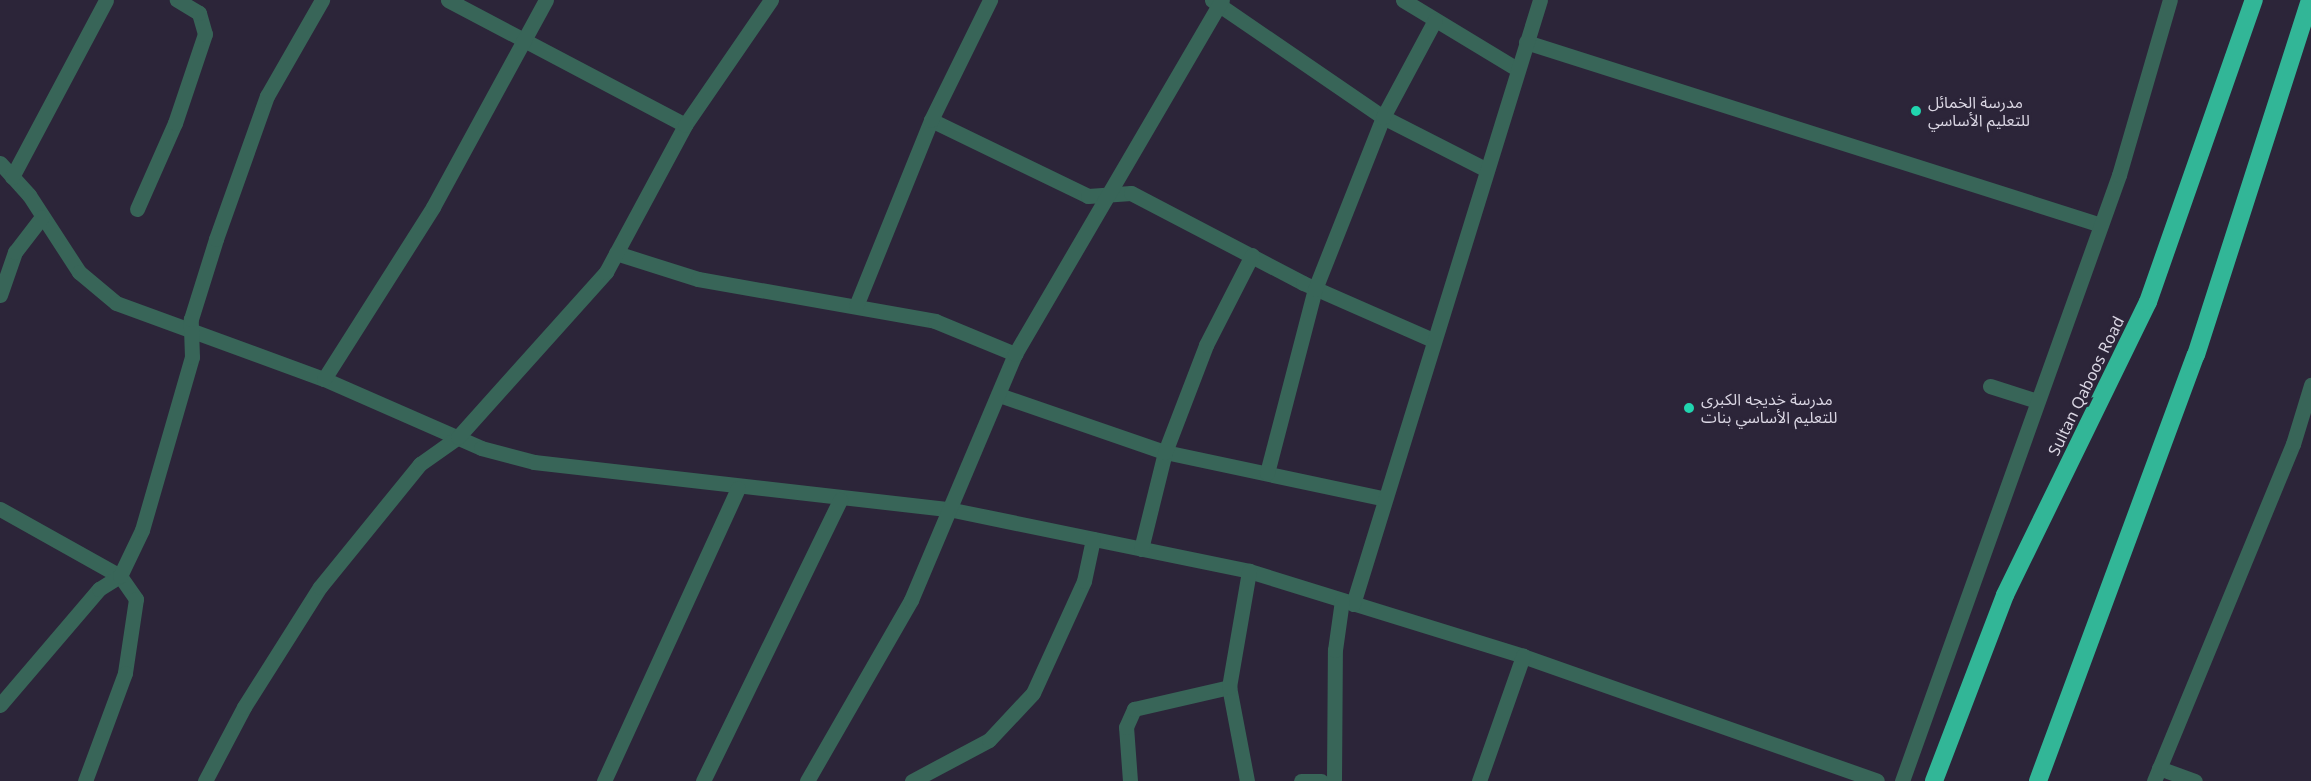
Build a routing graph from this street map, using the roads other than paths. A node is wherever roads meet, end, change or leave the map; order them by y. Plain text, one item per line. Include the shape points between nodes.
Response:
1 (106, 0) edge
2 (177, 0) edge
3 (322, 0) edge
4 (448, 0) edge
5 (546, 0) edge
6 (771, 0) edge
7 (990, 0) edge
8 (1403, 0) edge
9 (1540, 0) edge
10 (2170, 0) edge
11 (2254, 0) edge
12 (2310, 0) edge
13 (1218, 2) edge
14 (1435, 20) junction
15 (526, 37) junction
16 (1526, 42) junction
17 (1517, 69) junction
18 (1383, 117) junction
19 (931, 120) junction
20 (685, 125) junction
21 (0, 163) edge
22 (1485, 170) junction
23 (12, 177) junction
24 (1108, 194) junction
25 (137, 209) dead end
26 (42, 217) junction
27 (2101, 225) junction
28 (616, 253) junction
29 (1252, 255) junction
30 (1315, 288) junction
31 (0, 295) edge
32 (856, 306) junction
33 (191, 332) junction
34 (1432, 340) junction
35 (1015, 354) junction
36 (324, 380) junction
37 (2311, 385) edge
38 (1990, 386) dead end
39 (999, 395) junction
40 (2037, 401) junction
41 (458, 437) junction
42 (1165, 452) junction
43 (1267, 474) junction
44 (738, 488) junction
45 (1382, 498) junction
46 (840, 500) junction
47 (0, 508) edge
48 (953, 510) junction
49 (1093, 539) junction
50 (1141, 549) junction
51 (1249, 571) junction
52 (120, 576) junction
53 (1347, 602) junction
54 (1523, 656) junction
55 (1230, 687) junction
56 (0, 705) edge
57 (2156, 775) edge
58 (85, 781) edge
59 (205, 781) edge
60 (604, 781) edge
61 (704, 781) edge
62 (807, 781) edge
63 (912, 781) edge
64 (1130, 781) edge
65 (1247, 781) edge
66 (1301, 781) edge
67 (1321, 781) edge
68 (1334, 781) edge
69 (1479, 781) edge
70 (1877, 781) edge
71 (1902, 781) edge
72 (1934, 781) edge
73 (2038, 781) edge
74 (2195, 781) edge

1 - 23 street
2 - 25 street via 199,13 205,34 175,123
3 - 33 street via 267,96 216,239
4 - 15 street
5 - 15 street
6 - 20 street
7 - 19 street
8 - 14 street
9 - 16 street
10 - 27 street
11 - 72 highway, Sultan Qaboos Road via 2148,302 2005,596
12 - 73 highway via 2196,355
13 - 18 street
13 - 24 street
14 - 17 street
14 - 18 street
15 - 20 street
15 - 36 street via 433,207
16 - 17 street
16 - 27 street
17 - 22 street
18 - 22 street
18 - 30 street
19 - 24 street via 1088,196
19 - 32 street
20 - 28 street
21 - 23 street
22 - 34 street
23 - 26 street
24 - 29 street via 1131,193
24 - 35 street
26 - 31 street via 15,252
26 - 33 street via 79,272 116,303
27 - 40 street
28 - 32 street via 698,279
28 - 41 street via 606,272
29 - 30 street
29 - 42 street via 1206,345
30 - 34 street
30 - 43 street
32 - 35 street via 935,321
33 - 36 street
33 - 52 street via 192,357 142,530
34 - 45 street
35 - 39 street
36 - 41 street
37 - 57 street via 2294,444
38 - 40 street
39 - 42 street
39 - 48 street
40 - 71 street
41 - 44 street via 534,462
41 - 59 street via 420,464 320,588 244,707
42 - 43 street
42 - 50 street
43 - 45 street
44 - 46 street
44 - 60 street
45 - 53 street
46 - 48 street
46 - 61 street
47 - 52 street
48 - 49 street
48 - 62 street via 911,600
49 - 50 street
49 - 63 street via 1084,581 1033,693 989,740
50 - 51 street
51 - 53 street
51 - 55 street
52 - 56 street via 99,589
52 - 58 street via 133,590 137,608 125,673
53 - 54 street
53 - 68 street via 1335,650
54 - 69 street
54 - 70 street
55 - 64 street via 1134,709 1126,727
55 - 65 street
57 - 74 street
66 - 67 street

